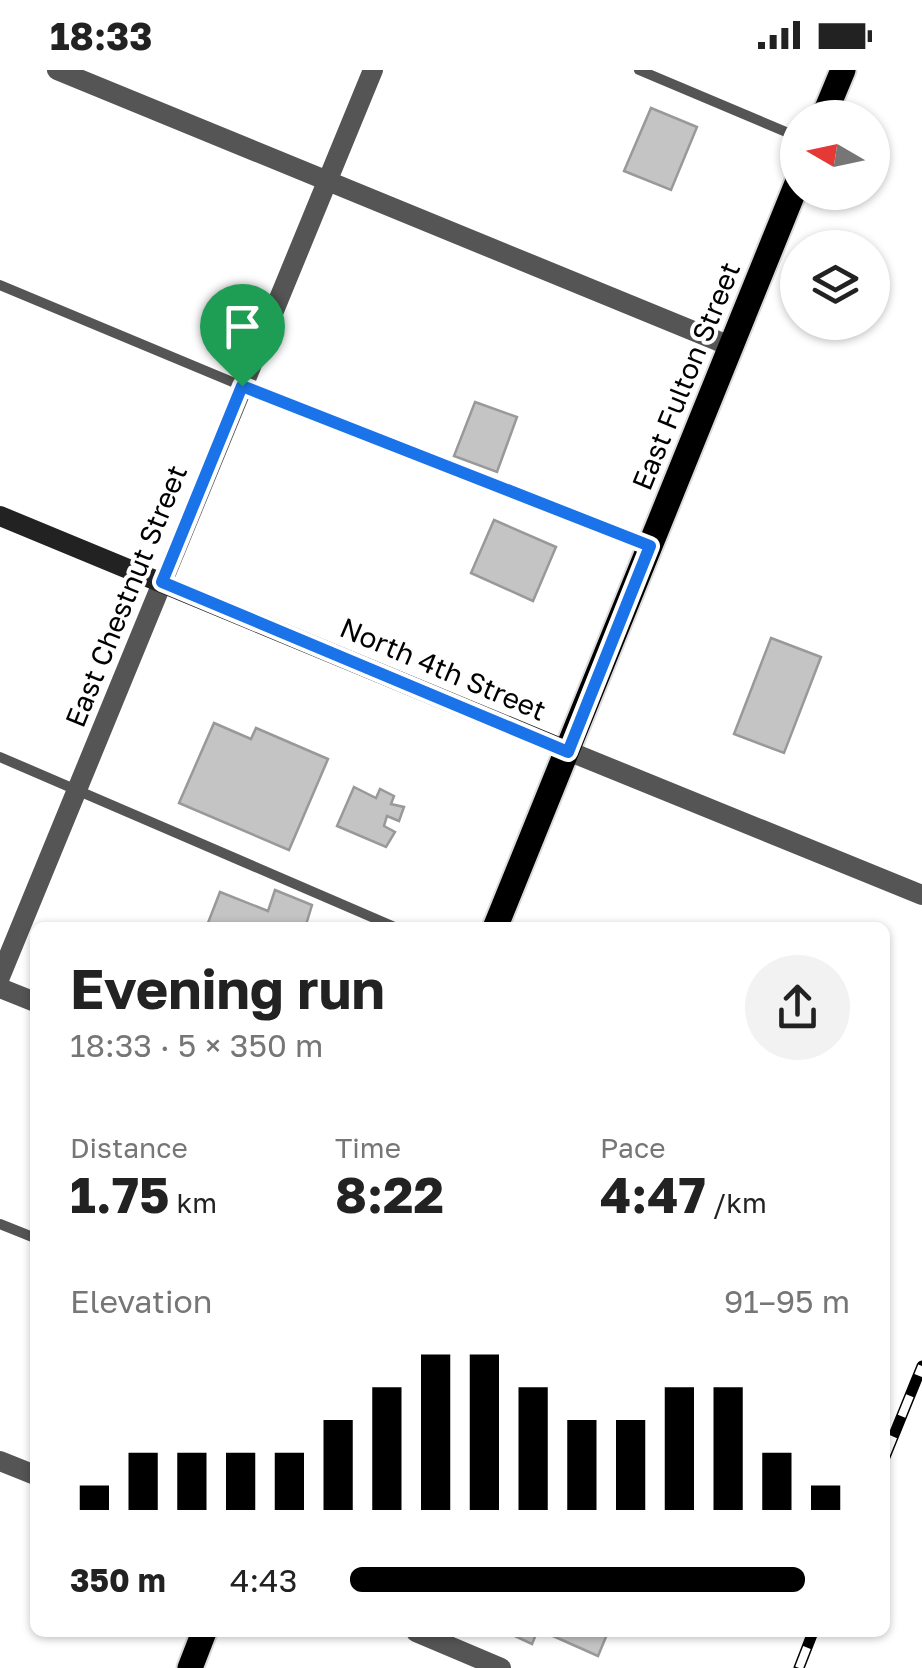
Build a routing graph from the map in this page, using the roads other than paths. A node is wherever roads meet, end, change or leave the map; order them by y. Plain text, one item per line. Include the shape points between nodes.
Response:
1 (57, 70) edge
2 (372, 70) edge
3 (639, 70) edge
4 (843, 70) edge
5 (831, 100) edge
6 (780, 129) edge
7 (326, 180) junction
8 (786, 210) edge
9 (0, 285) edge
10 (730, 346) junction
11 (242, 386) junction
12 (0, 516) edge
13 (650, 546) junction
14 (162, 582) junction
15 (568, 752) junction
16 (0, 757) edge
17 (77, 789) junction
18 (922, 894) edge
19 (383, 922) edge
20 (497, 922) edge
21 (0, 977) edge
22 (0, 988) edge
23 (30, 1000) edge
24 (0, 1224) edge
25 (30, 1236) edge
26 (0, 1461) edge
27 (30, 1473) edge
28 (202, 1637) edge
29 (428, 1637) edge
30 (190, 1668) edge
31 (502, 1668) edge

1 - 7 street
2 - 7 street, East Chestnut Street
3 - 6 lane
4 - 5 main road
7 - 10 street
7 - 11 street, East Chestnut Street
8 - 10 main road, East Fulton Street
9 - 11 lane
10 - 13 main road, East Fulton Street
11 - 13 lane
11 - 14 street, East Chestnut Street
12 - 14 main road, North 4th Street
13 - 15 main road, East Fulton Street
14 - 15 main road, North 4th Street
14 - 17 street, East Chestnut Street
15 - 18 street, North 4th Street
15 - 20 main road, East Fulton Street
16 - 17 lane
17 - 19 lane
17 - 21 street, East Chestnut Street
22 - 23 street
24 - 25 lane
26 - 27 street
28 - 30 main road
29 - 31 street

